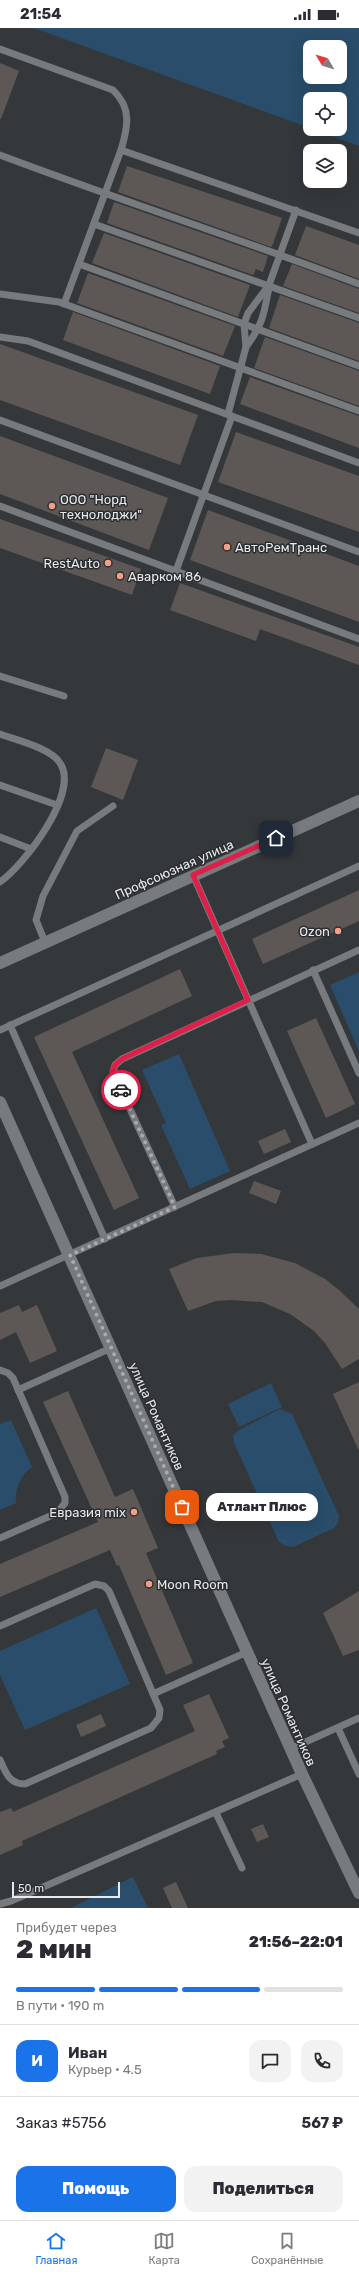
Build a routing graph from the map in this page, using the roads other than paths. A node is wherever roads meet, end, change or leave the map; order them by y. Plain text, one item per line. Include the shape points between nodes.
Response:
1 (0, 49) edge
2 (121, 150) junction
3 (0, 155) edge
4 (105, 195) junction
5 (296, 210) junction
6 (94, 224) junction
7 (359, 233) edge
8 (281, 254) junction
9 (79, 264) junction
10 (359, 284) edge
11 (269, 285) junction
12 (0, 294) edge
13 (64, 304) junction
14 (359, 318) edge
15 (244, 324) junction
16 (259, 330) junction
17 (0, 337) edge
18 (246, 347) junction
19 (239, 366) junction
20 (359, 366) edge
21 (359, 411) edge
22 (230, 415) junction
23 (0, 420) edge
24 (359, 463) edge
25 (203, 494) junction
26 (0, 506) edge
27 (359, 552) edge
28 (176, 571) junction
29 (359, 639) edge
30 (0, 676) edge
31 (64, 696) dead end
32 (0, 734) edge
33 (0, 785) edge
34 (359, 801) edge
35 (57, 805) junction
36 (113, 806) dead end
37 (0, 838) edge
38 (31, 849) junction
39 (359, 866) edge
40 (193, 875) junction
41 (0, 882) edge
42 (217, 930) junction
43 (45, 942) junction
44 (359, 950) edge
45 (0, 963) edge
46 (312, 970) junction
47 (248, 1000) junction
48 (10, 1025) junction
49 (0, 1030) edge
50 (359, 1073) edge
51 (0, 1102) edge
52 (359, 1123) edge
53 (312, 1144) junction
54 (175, 1207) junction
55 (105, 1239) junction
56 (70, 1255) junction
57 (0, 1286) edge
58 (111, 1348) junction
59 (0, 1370) edge
60 (18, 1390) junction
61 (0, 1538) edge
62 (0, 1626) edge
63 (247, 1652) junction
64 (153, 1694) junction
65 (359, 1718) edge
66 (338, 1728) junction
67 (290, 1748) junction
68 (0, 1760) edge
69 (302, 1774) junction
70 (359, 1774) edge
71 (216, 1813) junction
72 (242, 1868) dead end
73 (359, 1893) edge
74 (0, 1904) edge

1 - 2 lane via 113,90 125,104 127,113 127,132
2 - 4 lane
2 - 5 lane
3 - 4 lane
4 - 6 lane
4 - 8 lane
5 - 7 lane
5 - 8 lane
6 - 9 lane
6 - 11 lane
8 - 10 lane
8 - 11 lane
9 - 13 lane
9 - 15 lane
11 - 14 lane
11 - 15 lane via 248,313
11 - 16 lane
12 - 13 lane
13 - 19 lane
15 - 16 lane
15 - 18 lane
16 - 18 lane
16 - 20 lane
17 - 22 lane via 28,341
18 - 19 lane
19 - 21 lane
19 - 22 lane
22 - 24 lane
22 - 25 lane
23 - 25 lane
25 - 27 lane
25 - 28 lane
26 - 28 lane
28 - 29 lane
30 - 31 lane
32 - 35 lane via 47,752 59,761 64,777
33 - 35 lane
34 - 40 street, Профсоюзная улица
35 - 38 lane via 50,825
36 - 43 lane via 76,831 43,896 36,920
37 - 38 lane
38 - 41 lane via 16,868
39 - 42 lane
40 - 42 lane
40 - 43 street, Профсоюзная улица
42 - 47 lane
42 - 48 lane
43 - 45 street, Профсоюзная улица
44 - 46 lane
46 - 47 lane
46 - 50 lane
47 - 53 lane
47 - 54 lane via 122,1059 112,1072
48 - 49 lane
48 - 55 lane
51 - 56 street, улица Романтиков
52 - 53 lane
53 - 54 lane
54 - 55 lane
55 - 56 lane
56 - 57 lane
56 - 58 street, улица Романтиков
58 - 60 lane
58 - 63 street, улица Романтиков
59 - 60 lane via 13,1378
60 - 61 lane via 65,1497 65,1503 57,1513
62 - 64 lane via 95,1584 104,1586 109,1591
63 - 64 lane
63 - 67 street, улица Романтиков
64 - 68 lane via 160,1710 159,1718 151,1728 25,1784 11,1781
65 - 66 lane
66 - 67 lane
66 - 70 lane
67 - 69 street, улица Романтиков
69 - 71 lane
69 - 73 street, улица Романтиков
71 - 72 lane
71 - 74 lane

